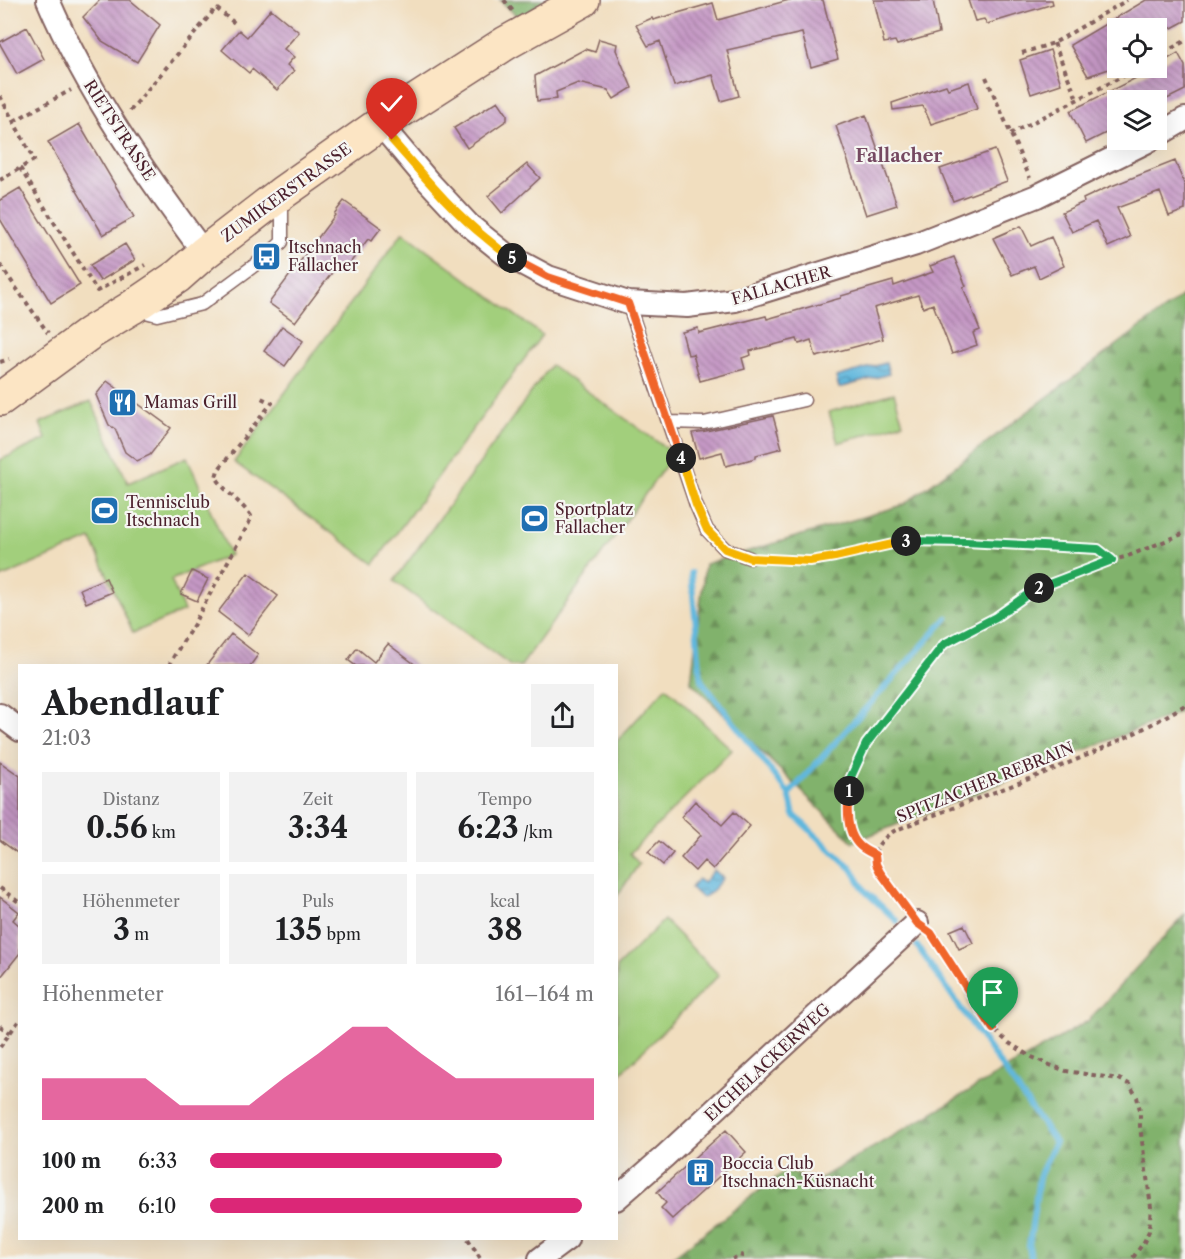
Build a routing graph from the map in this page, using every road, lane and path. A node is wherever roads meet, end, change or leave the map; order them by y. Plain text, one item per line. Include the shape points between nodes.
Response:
1 (48, 0) edge
2 (583, 0) edge
3 (1127, 0) edge
4 (237, 25) dead end
5 (1185, 41) edge
6 (1054, 43) junction
7 (1167, 51) edge
8 (1022, 53) dead end
9 (986, 77) dead end
10 (1119, 78) edge
11 (87, 81) junction
12 (0, 96) edge
13 (1077, 99) junction
14 (1185, 119) edge
15 (14, 121) junction
16 (380, 124) junction
17 (116, 128) junction
18 (1167, 130) edge
19 (1010, 134) junction
20 (1130, 150) edge
21 (20, 168) junction
22 (0, 180) edge
23 (282, 193) junction
24 (1037, 196) junction
25 (204, 253) junction
26 (153, 260) dead end
27 (0, 265) edge
28 (628, 303) junction
29 (131, 308) junction
30 (62, 353) junction
31 (261, 398) dead end
32 (0, 399) edge
33 (804, 400) dead end
34 (669, 422) junction
35 (1185, 533) edge
36 (750, 558) joint
37 (1112, 560) junction
38 (170, 664) edge
39 (1185, 705) edge
40 (0, 715) edge
41 (18, 728) edge
42 (875, 855) junction
43 (0, 888) edge
44 (18, 902) edge
45 (917, 923) junction
46 (18, 1022) edge
47 (0, 1026) edge
48 (10, 1033) junction
49 (0, 1047) edge
50 (618, 1197) edge
51 (469, 1240) edge
52 (566, 1240) edge
53 (481, 1259) edge
54 (540, 1259) edge
55 (732, 1259) edge
56 (741, 1259) edge
57 (1132, 1259) edge

1 - 11 street, RIETSTRASSE
2 - 16 main road, ZUMIKERSTRASSE via 506,43
3 - 6 path
4 - 17 path via 216,8
5 - 7 path
6 - 8 path
6 - 13 path
9 - 19 path
10 - 13 path
11 - 15 path
11 - 17 street, RIETSTRASSE
12 - 15 path
13 - 19 path
14 - 18 street
15 - 21 path via 34,160
16 - 23 main road, ZUMIKERSTRASSE
16 - 28 street, FALLACHER via 469,225 505,254 548,277
17 - 25 street, RIETSTRASSE
19 - 24 path
20 - 24 street, FALLACHER
21 - 22 path
21 - 26 path via 97,291
23 - 25 main road, ZUMIKERSTRASSE
23 - 29 lane via 282,242 267,256 202,304 157,315
24 - 28 street, FALLACHER via 916,244 735,300 687,306
25 - 29 main road, ZUMIKERSTRASSE
27 - 30 path
28 - 34 lane
29 - 30 main road, ZUMIKERSTRASSE
30 - 32 main road, ZUMIKERSTRASSE
31 - 38 path via 272,403 216,477 245,507 251,516 249,523
33 - 34 lane via 704,423
34 - 36 lane via 707,530 725,549
35 - 37 path
36 - 37 path via 810,561 915,541 1098,549
37 - 42 path via 1034,590 996,617 944,644 866,744 850,779 847,809 853,837 859,846
39 - 42 path, SPITZACHER REBRAIN via 1050,771 894,831 878,845
40 - 41 street
42 - 45 path via 880,872
43 - 44 path
45 - 50 street, EICHELACKERWEG
45 - 57 path via 931,933 993,1029 1009,1043 1058,1068 1129,1084 1140,1110 1151,1207 1149,1231
46 - 48 path
47 - 48 path
48 - 49 path
51 - 53 path
52 - 54 street
55 - 56 path via 742,1255

